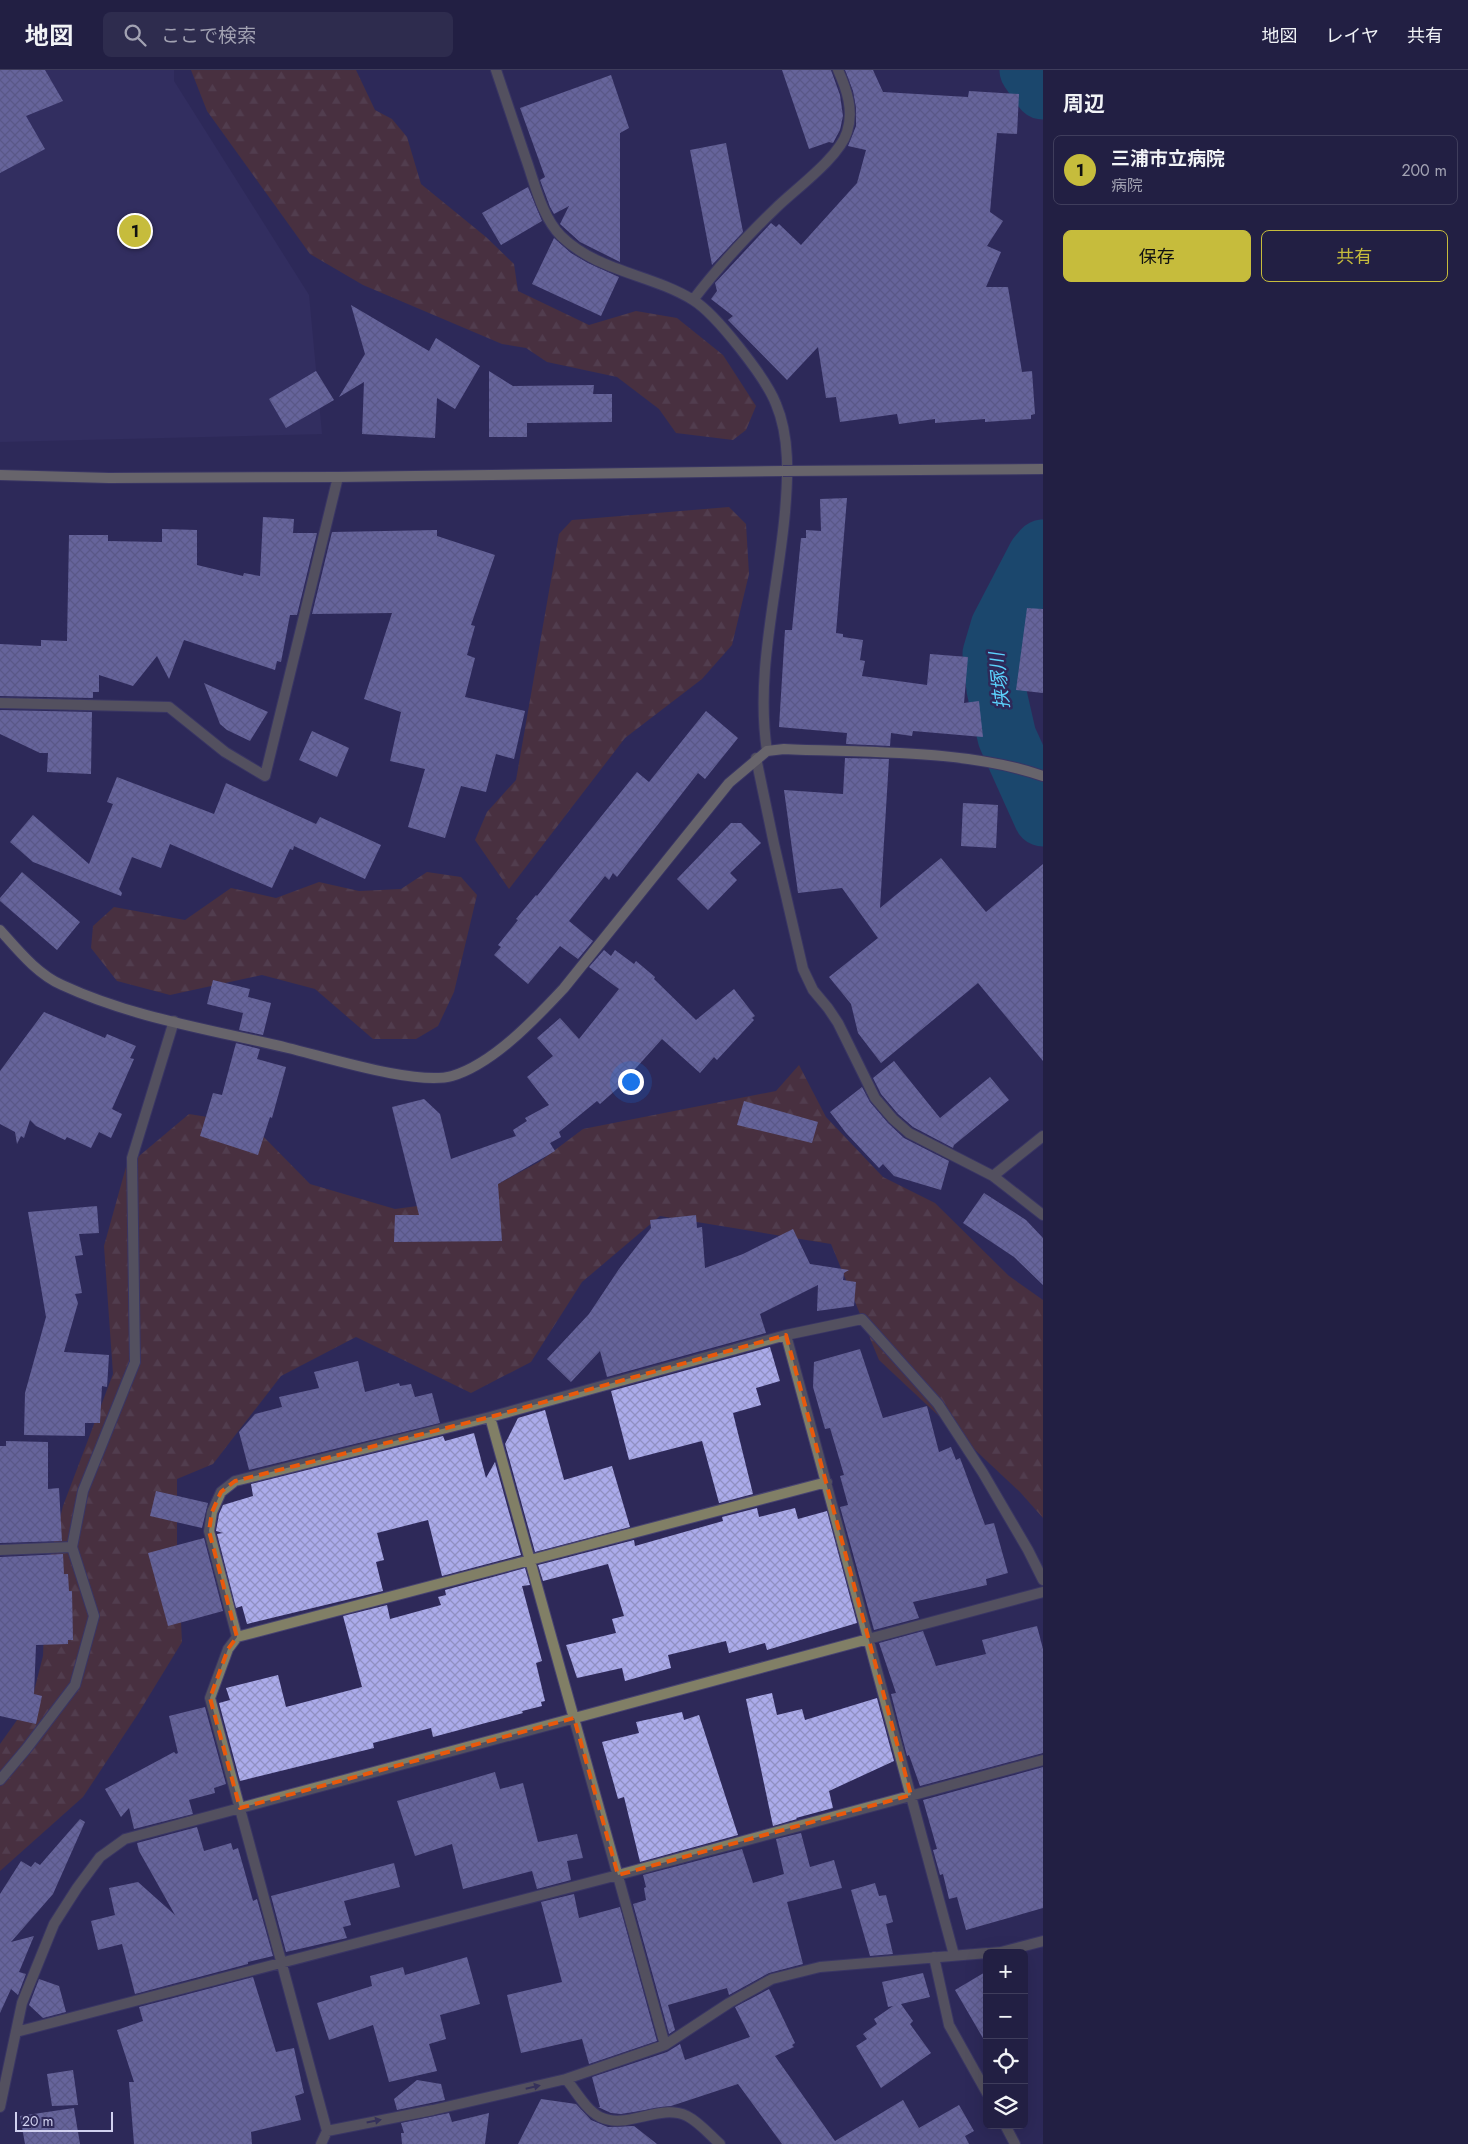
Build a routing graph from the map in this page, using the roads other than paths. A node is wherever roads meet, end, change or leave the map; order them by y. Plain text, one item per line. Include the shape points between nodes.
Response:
1 (496, 70) edge
2 (838, 70) edge
3 (693, 300) junction
4 (1043, 469) edge
5 (0, 476) edge
6 (338, 477) junction
7 (0, 703) edge
8 (767, 752) junction
9 (756, 758) junction
10 (1043, 776) edge
11 (0, 930) edge
12 (174, 1021) junction
13 (1043, 1136) edge
14 (993, 1176) junction
15 (1043, 1216) edge
16 (786, 1335) junction
17 (490, 1417) junction
18 (828, 1482) junction
19 (72, 1547) junction
20 (0, 1550) edge
21 (530, 1561) junction
22 (1043, 1580) edge
23 (1043, 1592) edge
24 (237, 1637) junction
25 (868, 1639) junction
26 (574, 1718) junction
27 (1043, 1760) edge
28 (0, 1780) edge
29 (911, 1795) junction
30 (240, 1808) junction
31 (618, 1875) junction
32 (1043, 1941) edge
33 (1012, 1949) edge
34 (983, 1953) edge
35 (954, 1955) junction
36 (934, 1957) junction
37 (281, 1962) junction
38 (16, 2032) junction
39 (665, 2045) junction
40 (566, 2079) junction
41 (983, 2086) edge
42 (0, 2107) edge
43 (1007, 2129) edge
44 (326, 2131) junction
45 (321, 2144) edge
46 (720, 2144) edge
47 (1015, 2144) edge

1 - 3 street via 542,207 560,235 581,252 612,268
2 - 3 street via 849,97 850,117 847,133 839,146 735,248
3 - 8 street via 721,326 766,382 784,430 788,484 766,653 763,722
4 - 6 street, bridge
5 - 6 street
6 - 7 street via 265,776 225,752 168,706
8 - 9 street
8 - 10 street via 784,748 952,757 998,764
9 - 12 street via 729,783 542,1012 505,1045 466,1070 451,1076 420,1078
9 - 14 street via 803,969 813,990 838,1023 875,1098 893,1119 909,1133
11 - 12 street via 28,961 60,985 132,1011
12 - 19 street via 132,1158 135,1362 83,1491
13 - 14 street
14 - 15 street
16 - 17 street
16 - 18 street
16 - 22 street via 862,1319 938,1404 983,1473
17 - 21 street
17 - 24 street via 235,1481 221,1492 212,1512 209,1531
18 - 21 street
18 - 25 street
19 - 20 street
19 - 28 street via 94,1616 75,1685
21 - 24 street
21 - 26 street
23 - 25 street
24 - 30 street via 228,1649 210,1698
25 - 26 street
25 - 29 street
26 - 30 street
26 - 31 street
27 - 29 street
29 - 31 street
29 - 35 street
30 - 37 street
30 - 38 street via 125,1839 100,1858 76,1888 54,1924 22,2003
31 - 37 street
31 - 39 street
32 - 33 street
34 - 35 street
35 - 36 street
36 - 39 street via 820,1967 772,1979
36 - 41 street via 949,2025
37 - 38 street
37 - 44 street
38 - 42 street
39 - 40 street
44 -> 40 street
40 - 46 street via 592,2112 600,2117 612,2121 674,2112 688,2117
43 - 47 street
44 - 45 street

